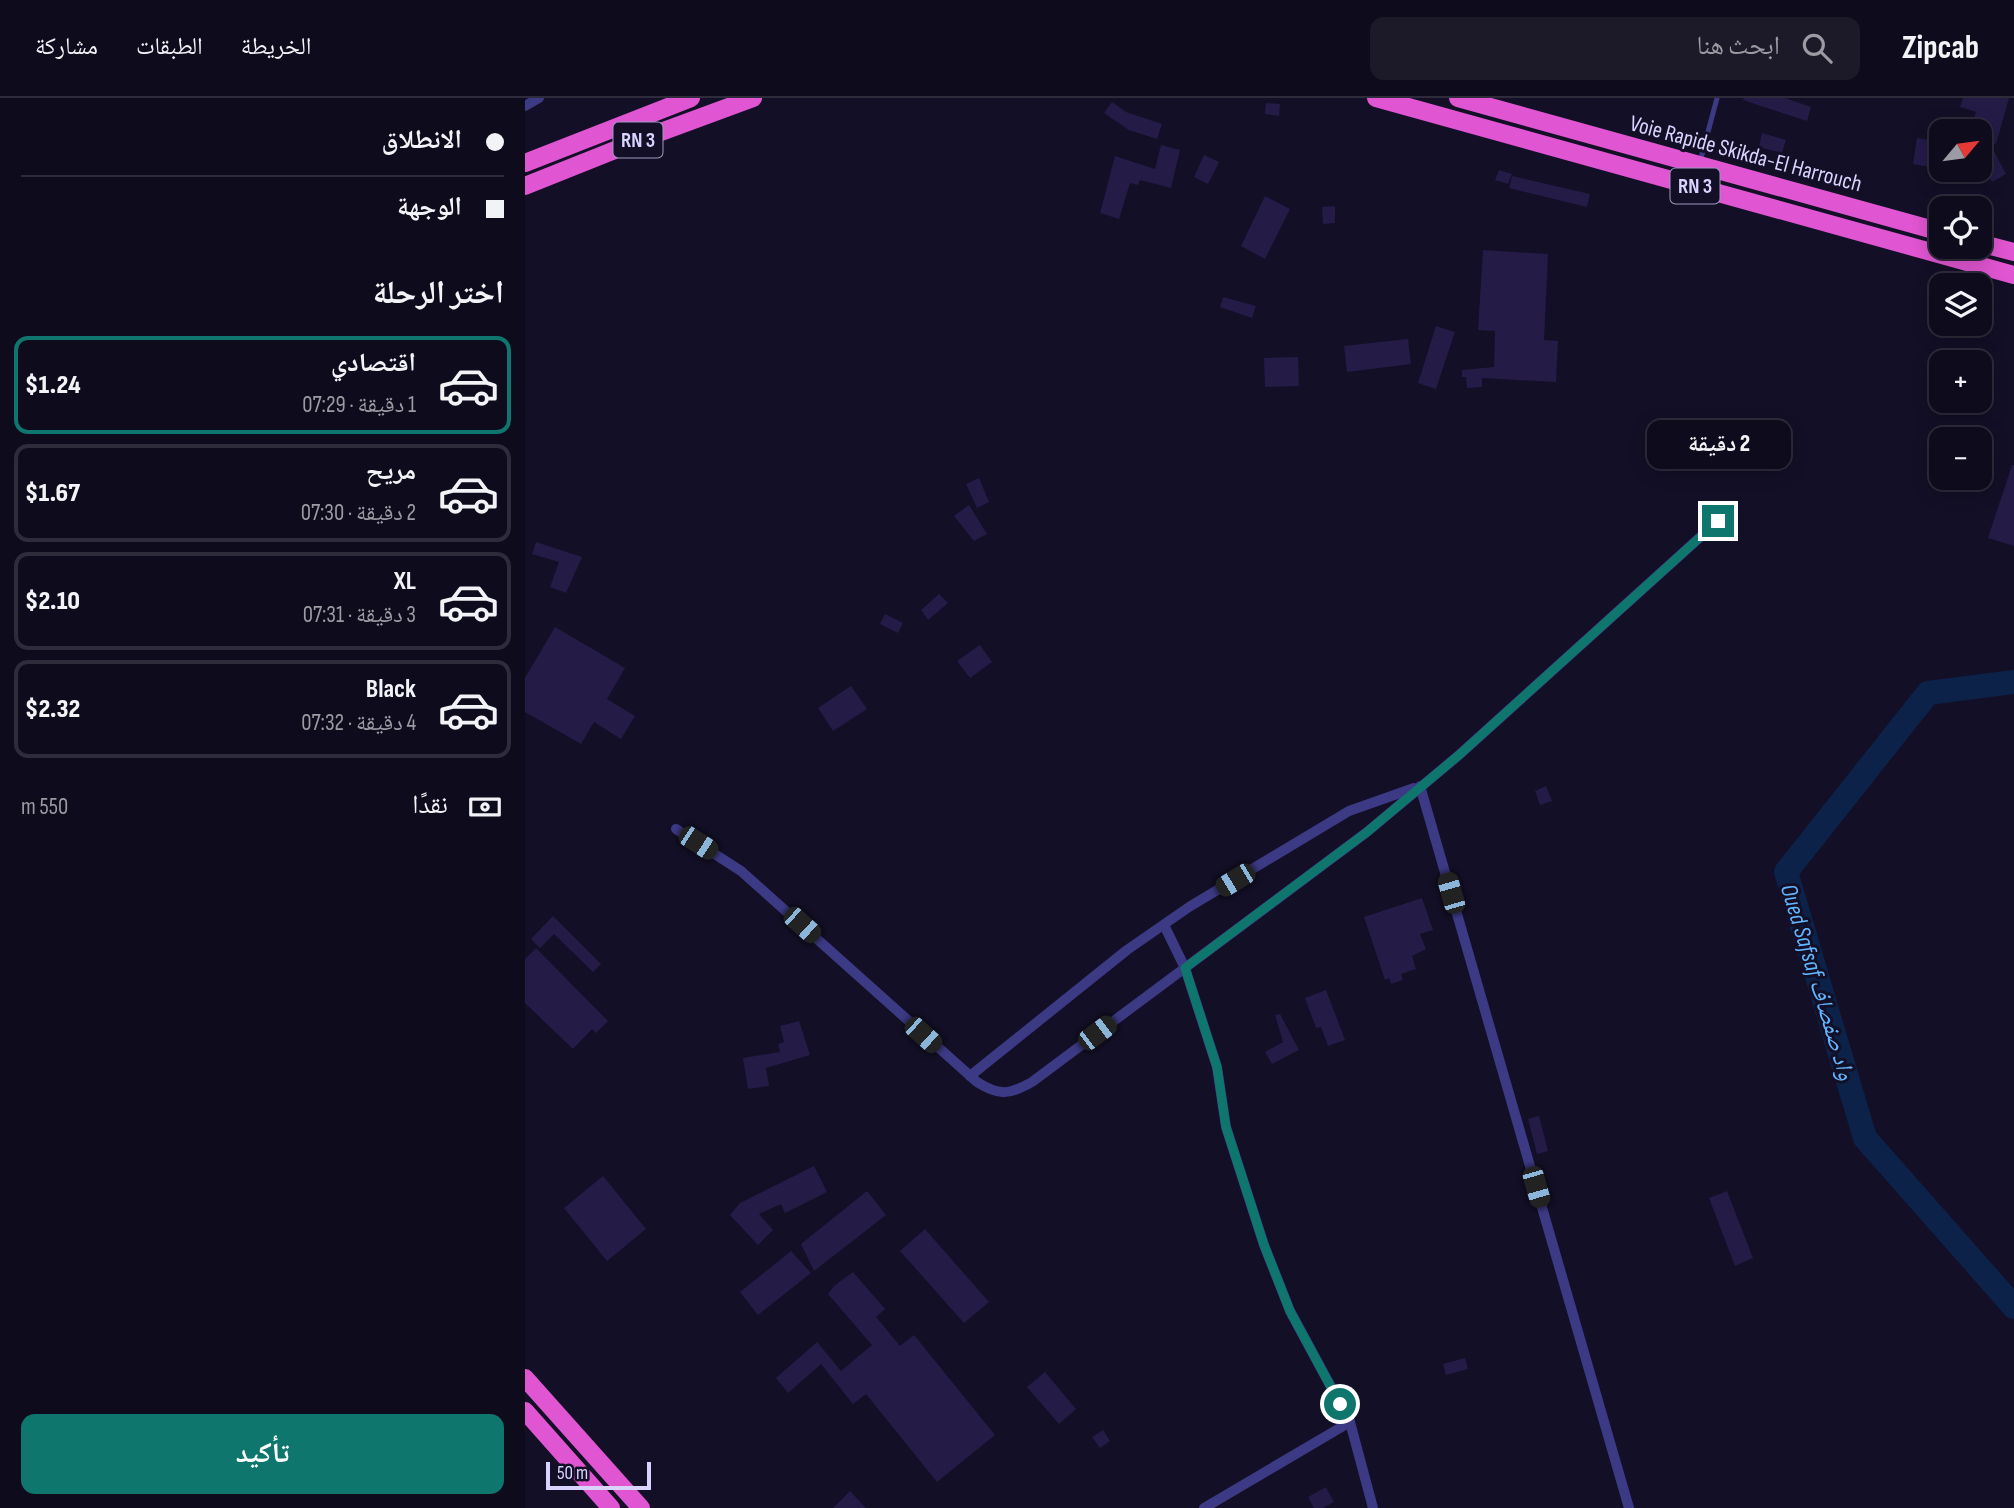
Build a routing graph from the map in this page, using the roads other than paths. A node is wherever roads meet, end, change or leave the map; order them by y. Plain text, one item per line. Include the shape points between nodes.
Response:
1 (539, 98) edge
2 (691, 98) edge
3 (753, 98) edge
4 (1376, 98) edge
5 (1458, 98) edge
6 (1717, 98) edge
7 (525, 106) edge
8 (525, 163) edge
9 (1699, 166) junction
10 (525, 186) edge
11 (1929, 229) edge
12 (1992, 246) edge
13 (2014, 252) edge
14 (2014, 275) edge
15 (1718, 521) dead end
16 (1420, 786) junction
17 (676, 829) dead end
18 (1164, 925) junction
19 (1185, 968) junction
20 (970, 1076) junction
21 (525, 1378) edge
22 (525, 1411) edge
23 (1350, 1422) junction
24 (611, 1508) edge
25 (641, 1508) edge
26 (1204, 1508) edge
27 (1373, 1508) edge
28 (1629, 1508) edge

1 - 7 street
2 - 8 highway, RN 3
3 - 10 highway, RN 3
4 - 14 highway, Voie Rapide Skikda-El Harrouch / RN 3
5 - 9 highway, Voie Rapide Skikda-El Harrouch / RN 3
6 - 9 lane
9 - 11 highway, Voie Rapide Skikda-El Harrouch / RN 3
12 - 13 highway
15 - 16 street
16 - 18 street via 1349,811
16 - 19 street via 1367,832
16 - 28 street
17 - 20 street via 741,871
18 - 19 street
18 - 20 street
19 - 20 street via 1015,1092 991,1091
19 - 23 street via 1217,1067 1226,1127 1264,1245 1290,1311
21 - 25 highway
22 - 24 highway
23 - 26 street
23 - 27 street

